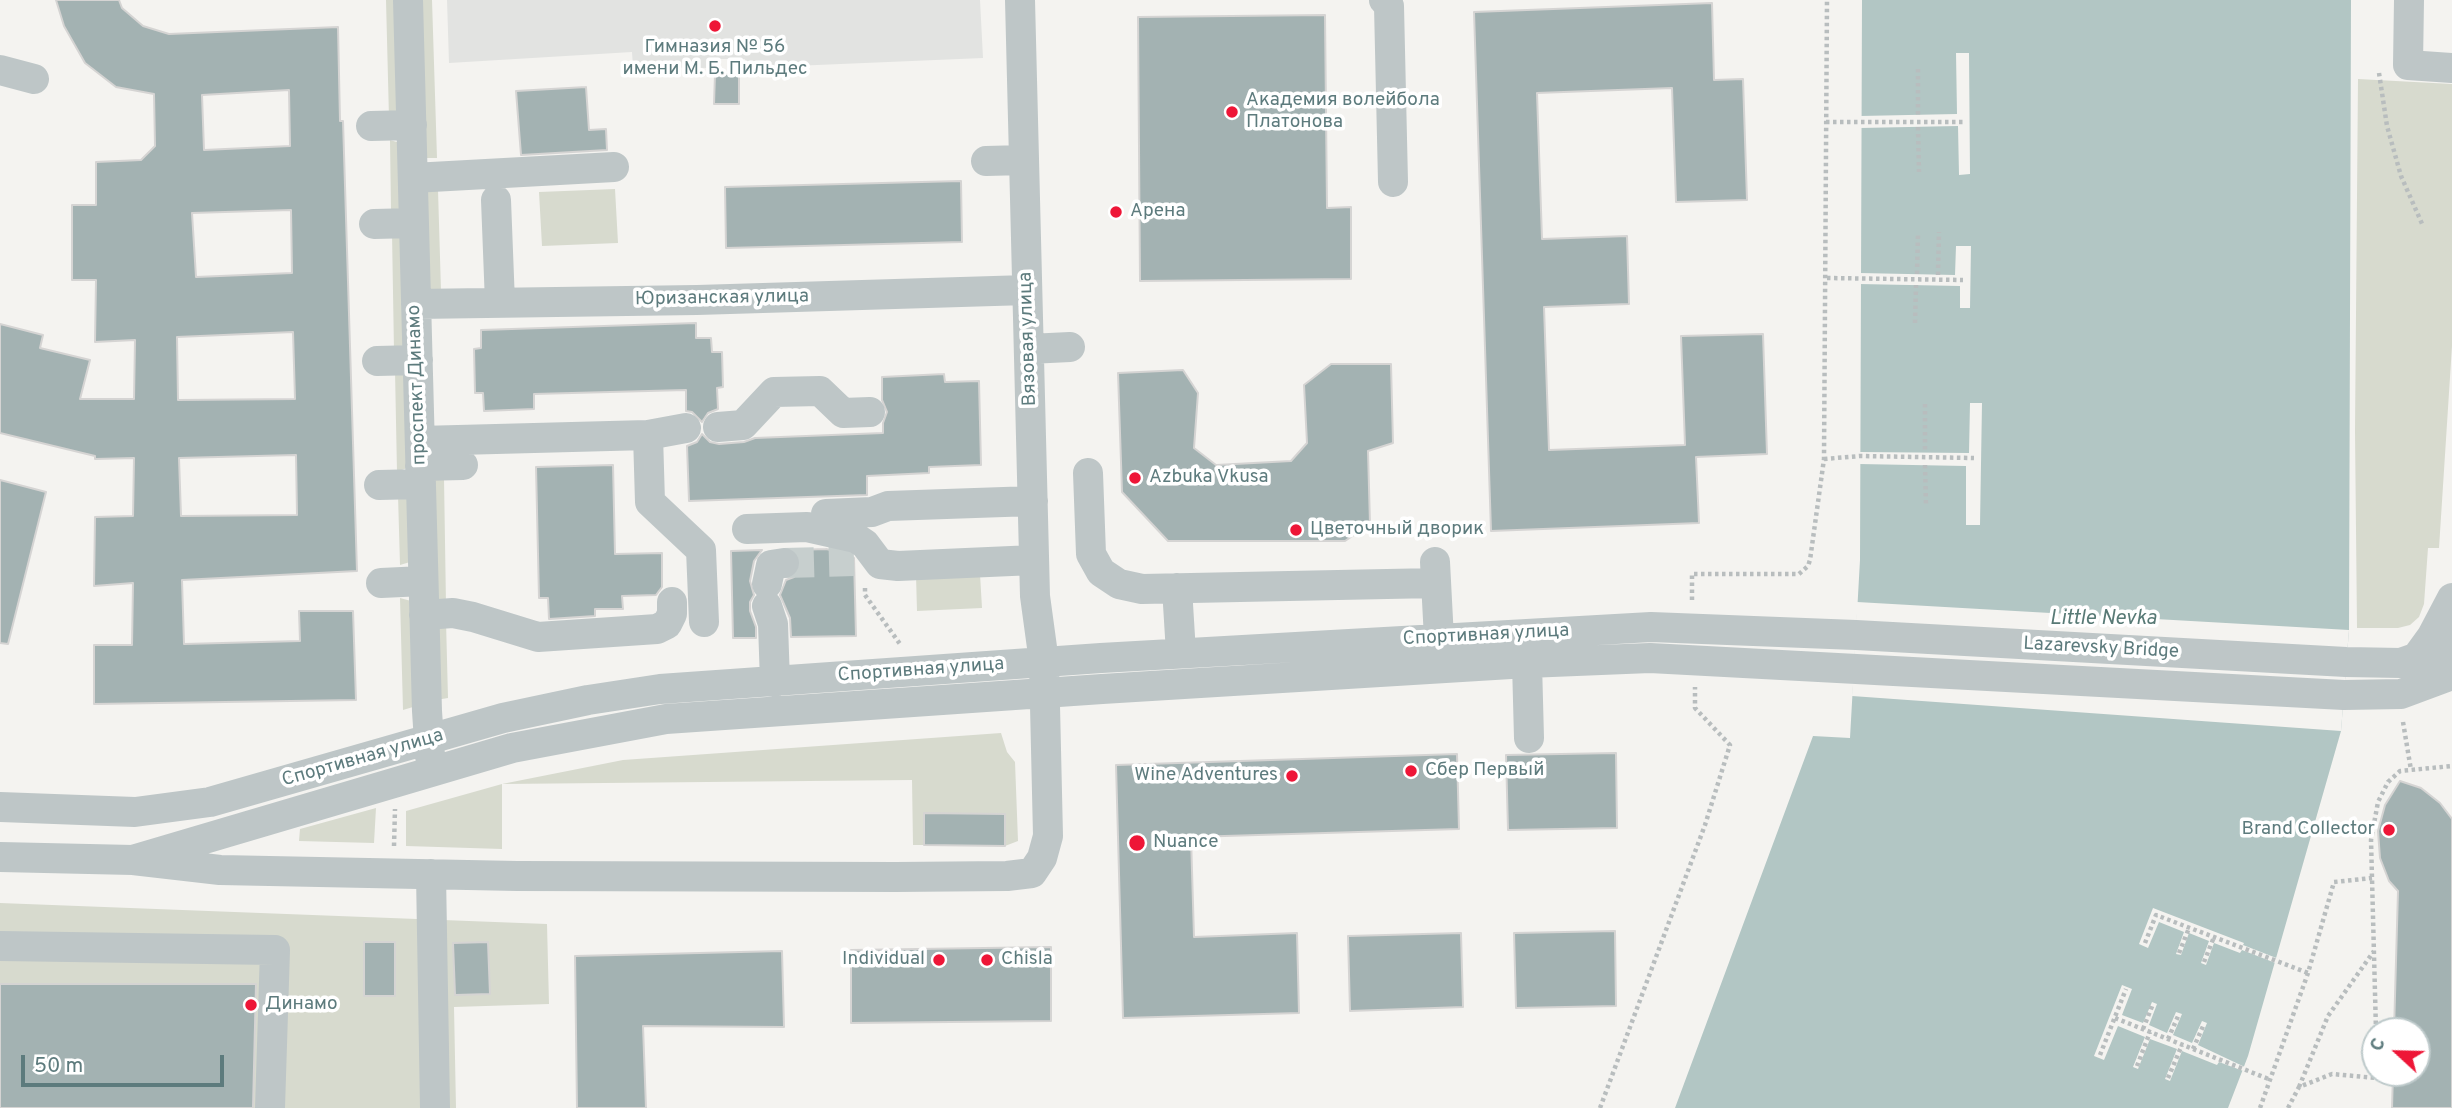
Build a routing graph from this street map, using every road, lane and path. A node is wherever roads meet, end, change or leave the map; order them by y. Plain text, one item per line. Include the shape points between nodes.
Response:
1 (408, 0) edge
2 (1020, 0) edge
3 (1384, 0) edge
4 (1827, 0) edge
5 (2409, 0) edge
6 (2379, 66) dead end
7 (2452, 68) edge
8 (1918, 69) dead end
9 (0, 70) edge
10 (34, 79) dead end
11 (1918, 115) dead end
12 (1826, 122) junction
13 (1964, 122) dead end
14 (412, 125) junction
15 (371, 126) dead end
16 (1918, 127) dead end
17 (1024, 160) junction
18 (986, 161) dead end
19 (614, 167) dead end
20 (1919, 172) dead end
21 (413, 178) junction
22 (1393, 182) dead end
23 (496, 200) dead end
24 (414, 223) junction
25 (374, 224) dead end
26 (2423, 226) dead end
27 (1939, 232) dead end
28 (1918, 233) dead end
29 (1917, 274) dead end
30 (1938, 275) dead end
31 (1826, 278) junction
32 (1963, 280) dead end
33 (1916, 285) dead end
34 (1027, 290) junction
35 (500, 303) junction
36 (416, 304) junction
37 (1915, 323) dead end
38 (1070, 348) dead end
39 (1029, 349) junction
40 (418, 360) junction
41 (377, 361) dead end
42 (1925, 404) dead end
43 (870, 412) dead end
44 (718, 427) dead end
45 (686, 428) dead end
46 (648, 435) junction
47 (1925, 453) dead end
48 (1974, 458) dead end
49 (1824, 459) junction
50 (420, 464) junction
51 (1925, 465) dead end
52 (463, 466) dead end
53 (1088, 473) dead end
54 (379, 485) dead end
55 (1033, 501) junction
56 (1926, 506) dead end
57 (826, 514) dead end
58 (747, 529) dead end
59 (1034, 560) junction
60 (424, 581) junction
61 (381, 583) dead end
62 (773, 584) dead end
63 (1177, 588) junction
64 (865, 595) dead end
65 (2452, 598) edge
66 (672, 602) dead end
67 (1692, 605) dead end
68 (424, 615) junction
69 (704, 622) dead end
70 (1856, 635) joint
71 (1439, 639) junction
72 (900, 644) dead end
73 (2452, 645) edge
74 (1181, 653) junction
75 (2416, 658) junction
76 (1527, 663) junction
77 (1854, 669) joint
78 (2452, 675) edge
79 (1045, 677) junction
80 (775, 682) junction
81 (1695, 683) dead end
82 (2403, 721) dead end
83 (1529, 738) dead end
84 (428, 739) junction
85 (2452, 766) edge
86 (431, 770) junction
87 (2411, 770) junction
88 (395, 802) dead end
89 (0, 807) edge
90 (393, 854) dead end
91 (0, 857) edge
92 (133, 860) junction
93 (431, 874) junction
94 (2372, 878) junction
95 (2189, 928) junction
96 (2214, 937) junction
97 (2145, 943) dead end
98 (0, 946) edge
99 (2375, 951) junction
100 (2179, 953) dead end
101 (2204, 962) dead end
102 (2308, 973) junction
103 (2126, 989) dead end
104 (2153, 1004) dead end
105 (2179, 1014) dead end
106 (2376, 1017) edge
107 (2115, 1018) junction
108 (2204, 1024) dead end
109 (2143, 1029) junction
110 (2151, 1032) junction
111 (2168, 1039) junction
112 (2182, 1045) junction
113 (2193, 1049) junction
114 (2100, 1055) dead end
115 (2137, 1066) dead end
116 (2361, 1077) edge
117 (2168, 1078) dead end
118 (2271, 1080) junction
119 (2299, 1087) junction
120 (270, 1108) edge
121 (435, 1108) edge
122 (1600, 1108) edge
123 (2260, 1108) edge
124 (2288, 1108) edge

1 - 14 street, проспект Динамо
2 - 17 street, Вязовая улица
3 - 22 street via 1389,6
4 - 12 path
5 - 7 street via 2409,65
6 - 26 path via 2386,126
8 - 11 path
9 - 10 street
12 - 13 path
12 - 31 path
14 - 15 street
14 - 21 street, проспект Динамо
16 - 20 path
17 - 18 street
17 - 34 street, Вязовая улица
19 - 21 street
21 - 24 street, проспект Динамо
23 - 35 street
24 - 25 street
24 - 36 street, проспект Динамо
27 - 30 path
28 - 29 path
31 - 32 path
31 - 49 path
33 - 37 path
34 - 35 street, Юризанская улица
34 - 39 street, Вязовая улица
35 - 36 street, Юризанская улица
36 - 40 street, проспект Динамо
38 - 39 street
39 - 55 street, Вязовая улица
40 - 41 street
40 - 50 street, проспект Динамо
42 - 47 path
43 - 44 street via 844,413 820,391 774,393 743,425
45 - 46 street
46 - 50 street
46 - 69 street via 650,502 701,550
48 - 49 path
49 - 67 path via 1810,559 1804,571 1692,574
50 - 52 street
50 - 54 street
50 - 60 street, проспект Динамо
51 - 56 path
53 - 63 street via 1091,554 1101,572 1119,584 1142,589
55 - 57 street via 888,506 872,512
55 - 59 street, Вязовая улица
58 - 59 street via 807,527 856,538 865,544 867,563 898,566
59 - 79 street, Вязовая улица
60 - 61 street
60 - 68 street, проспект Динамо
62 - 80 street
63 - 71 street via 1435,572
63 - 74 street
64 - 72 path
65 - 75 street
66 - 68 street via 667,624 657,629 538,637 474,617
68 - 84 street, проспект Динамо
70 - 71 street, Спортивная улица via 1651,626
70 - 75 street, Lazarevsky Bridge via 2346,662 2401,663
71 - 74 street, Спортивная улица
73 - 75 street
74 - 79 street, Спортивная улица
76 - 77 street, Спортивная улица via 1650,658
76 - 79 street, Спортивная улица
76 - 83 street
77 - 78 street, Lazarevsky Bridge via 2344,695 2401,694
79 - 80 street, Спортивная улица
79 - 86 street, Спортивная улица via 666,719 512,748
79 - 93 street, Спортивная улица via 1048,836 1032,873 896,877
80 - 84 street, Спортивная улица via 588,699
81 - 122 path via 1695,708 1730,745
82 - 87 path
84 - 86 street, проспект Динамо
84 - 89 street, Спортивная улица via 210,802 135,812
85 - 87 path
86 - 92 street, Спортивная улица
87 - 94 path via 2400,771 2388,782 2378,802 2371,840
88 - 90 path
91 - 92 street, Спортивная улица
92 - 93 street, Спортивная улица via 220,870
93 - 121 street
94 - 99 path
94 - 102 path via 2334,882
95 - 96 path
95 - 97 path via 2156,915
95 - 100 path
96 - 101 path
96 - 102 path
98 - 120 street via 275,950
99 - 106 path
99 - 119 path via 2328,1016
102 - 118 path
103 - 107 path
104 - 109 path
105 - 111 path
107 - 109 path
107 - 114 path
108 - 113 path
109 - 110 path
110 - 111 path
110 - 115 path
111 - 112 path
112 - 113 path
112 - 117 path
113 - 118 path
116 - 119 path via 2332,1074
118 - 123 path
119 - 124 path

